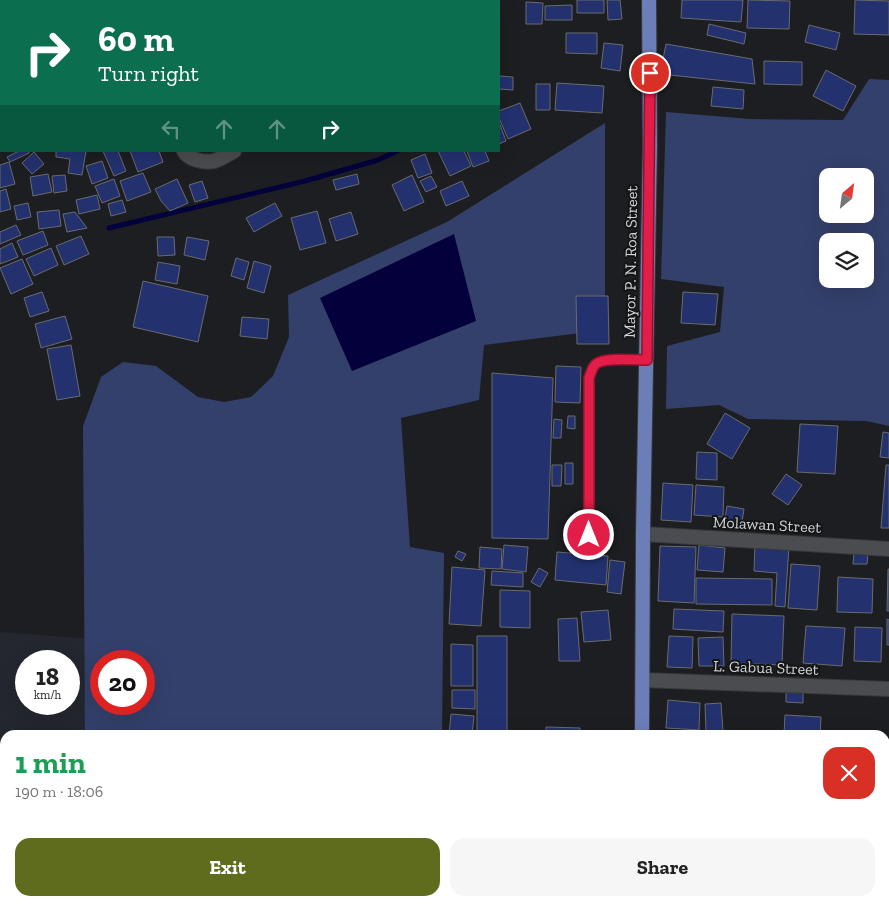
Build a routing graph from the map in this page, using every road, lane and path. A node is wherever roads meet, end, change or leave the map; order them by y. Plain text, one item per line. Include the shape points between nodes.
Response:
1 (649, 0) edge
2 (184, 152) edge
3 (232, 152) edge
4 (647, 360) junction
5 (643, 534) junction
6 (589, 535) dead end
7 (889, 549) edge
8 (643, 680) junction
9 (889, 689) edge
10 (642, 730) edge

1 - 4 main road, Mayor P. N. Roa Street
2 - 3 street via 200,161 214,161
4 - 5 main road, Mayor P. N. Roa Street
4 - 6 lane via 605,360 592,368 589,378
5 - 7 street, Molawan Street
5 - 8 main road, Mayor P. N. Roa Street
8 - 9 street, L. Gabua Street
8 - 10 main road, Mayor P. N. Roa Street

